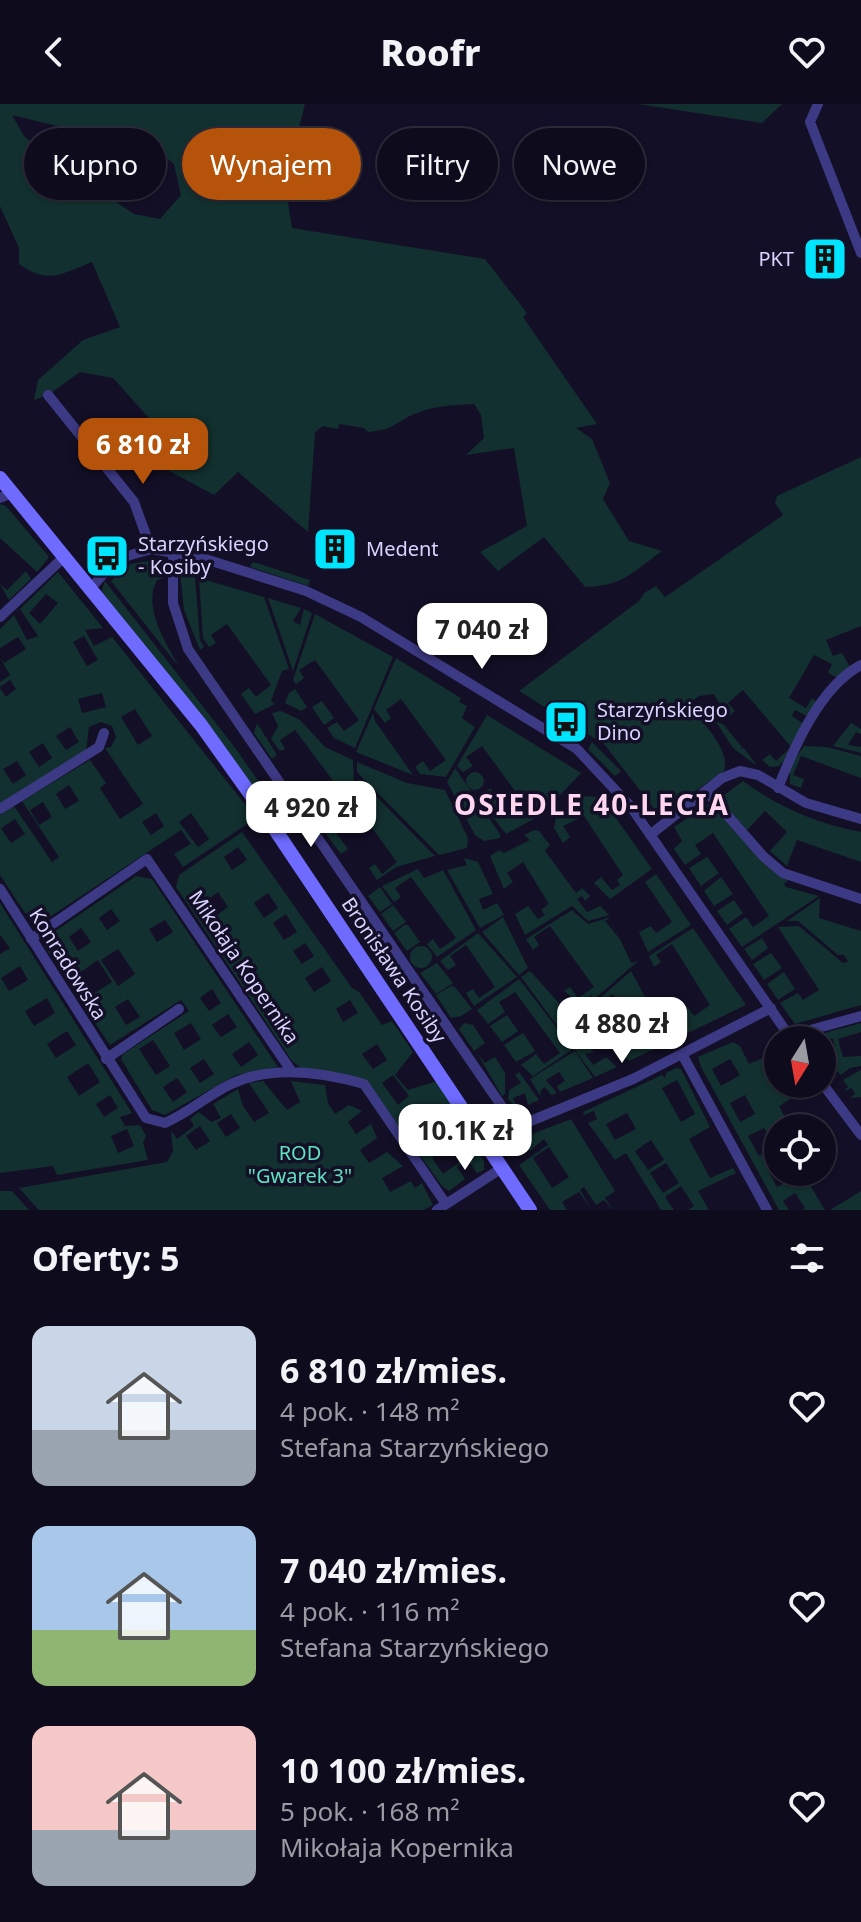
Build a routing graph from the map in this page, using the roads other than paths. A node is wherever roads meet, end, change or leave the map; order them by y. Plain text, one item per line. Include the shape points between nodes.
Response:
1 (815, 108) edge
2 (861, 253) edge
3 (48, 395) dead end
4 (0, 478) edge
5 (6, 495) edge
6 (151, 549) junction
7 (173, 551) junction
8 (63, 558) junction
9 (90, 589) junction
10 (0, 617) edge
11 (861, 665) edge
12 (104, 733) dead end
13 (778, 788) junction
14 (706, 791) junction
15 (0, 809) edge
16 (861, 819) edge
17 (650, 835) junction
18 (0, 889) edge
19 (861, 899) edge
20 (31, 939) junction
21 (771, 1008) junction
22 (179, 1009) dead end
23 (861, 1016) edge
24 (782, 1026) edge
25 (829, 1026) edge
26 (682, 1054) junction
27 (106, 1059) junction
28 (292, 1072) junction
29 (833, 1098) edge
30 (516, 1127) junction
31 (861, 1135) edge
32 (486, 1144) junction
33 (502, 1168) junction
34 (442, 1207) edge
35 (530, 1210) edge
36 (767, 1210) edge

1 - 2 street via 810,122 815,138
3 - 6 street via 134,502
4 - 5 street, Bronisława Kosiby
5 - 8 street, Bronisława Kosiby
6 - 7 street
6 - 9 street via 117,559
7 - 17 street via 306,591 368,621 577,749
7 - 30 street, Bronisława Kosiby via 173,603 188,649
8 - 9 street, Bronisława Kosiby
8 - 10 street
9 - 32 street, Bronisława Kosiby via 201,725 266,816
11 - 13 street via 842,678 824,702
12 - 15 street via 99,747
13 - 14 street via 740,771
13 - 16 street via 819,808
14 - 17 street
14 - 19 street via 783,873
17 - 21 street
18 - 20 street, Konradowska
20 - 27 street, Konradowska
20 - 28 street, Mikołaja Kopernika via 147,859
21 - 24 street
21 - 26 street
22 - 27 street
23 - 25 street
26 - 30 street
26 - 36 street
27 - 28 street, Konradowska via 141,1114 160,1124 245,1078
28 - 34 street, Mikołaja Kopernika via 364,1084
29 - 31 street
30 - 32 street
32 - 33 street, Bronisława Kosiby
33 - 34 street, Mikołaja Kopernika
33 - 35 street, Bronisława Kosiby

